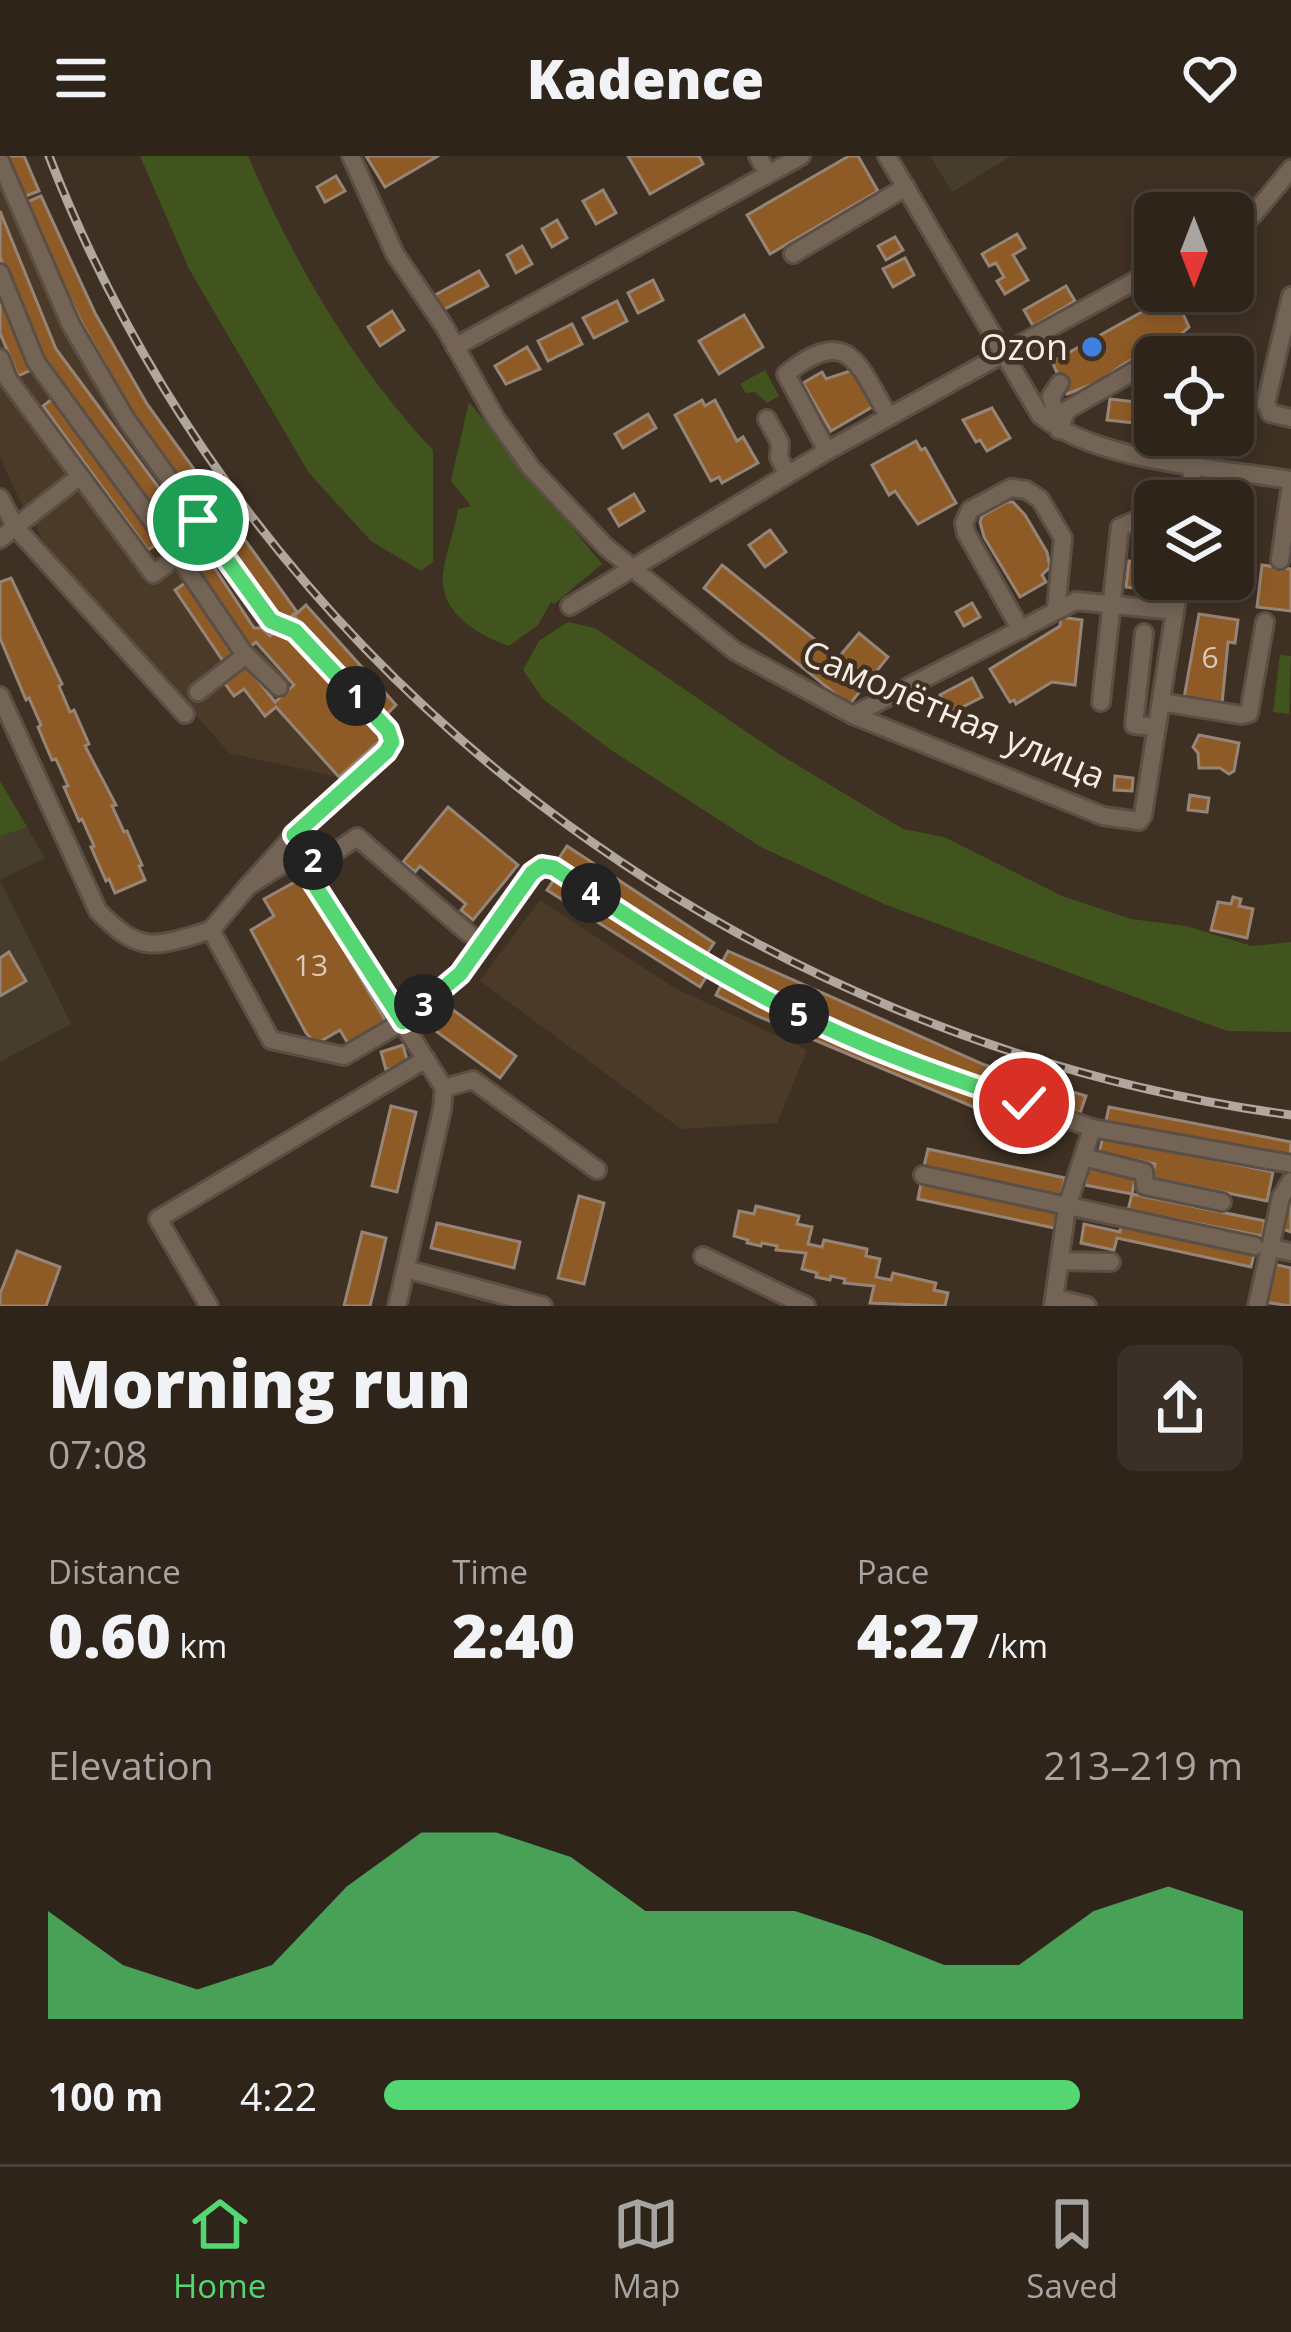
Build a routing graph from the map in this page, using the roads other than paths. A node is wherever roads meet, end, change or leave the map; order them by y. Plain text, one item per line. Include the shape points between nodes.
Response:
1 (351, 156) edge
2 (758, 156) edge
3 (801, 156) edge
4 (887, 156) edge
5 (0, 161) edge
6 (1291, 169) edge
7 (768, 174) junction
8 (906, 188) junction
9 (1254, 214) edge
10 (793, 254) dead end
11 (0, 273) edge
12 (1134, 283) edge
13 (1291, 296) edge
14 (454, 347) junction
15 (1004, 356) junction
16 (0, 358) edge
17 (1134, 371) edge
18 (46, 378) junction
19 (1060, 383) dead end
20 (23, 400) junction
21 (889, 416) junction
22 (1291, 418) edge
23 (767, 419) dead end
24 (1059, 430) junction
25 (827, 451) junction
26 (1193, 464) junction
27 (788, 474) junction
28 (80, 476) junction
29 (1192, 480) edge
30 (1291, 482) edge
31 (0, 498) edge
32 (1134, 521) edge
33 (16, 528) junction
34 (0, 539) edge
35 (178, 556) junction
36 (1280, 560) dead end
37 (631, 567) junction
38 (1177, 600) edge
39 (1110, 605) junction
40 (570, 606) dead end
41 (1057, 610) junction
42 (1175, 611) junction
43 (1265, 622) dead end
44 (1021, 630) junction
45 (1144, 633) dead end
46 (246, 655) junction
47 (279, 687) dead end
48 (198, 692) dead end
49 (0, 696) edge
50 (1101, 702) dead end
51 (1161, 702) junction
52 (184, 714) dead end
53 (853, 715) junction
54 (1157, 728) junction
55 (294, 835) junction
56 (296, 856) junction
57 (321, 862) junction
58 (248, 886) junction
59 (211, 931) junction
60 (468, 933) dead end
61 (403, 1022) junction
62 (426, 1059) junction
63 (444, 1088) junction
64 (1092, 1128) junction
65 (1083, 1157) junction
66 (1291, 1164) edge
67 (597, 1170) dead end
68 (923, 1175) dead end
69 (1291, 1181) edge
70 (1222, 1202) dead end
71 (1067, 1207) junction
72 (1263, 1247) junction
73 (1291, 1252) edge
74 (704, 1256) dead end
75 (1060, 1261) junction
76 (1112, 1262) dead end
77 (406, 1269) junction
78 (1054, 1302) edge
79 (547, 1305) edge
80 (209, 1306) edge
81 (397, 1306) edge
82 (806, 1306) edge
83 (1087, 1306) edge
84 (1257, 1306) edge

1 - 14 street, Самолётная улица via 395,254
2 - 7 street
3 - 7 street
4 - 8 street
5 - 55 street via 71,325 126,419 271,621 295,631 388,730 386,752
6 - 9 street
7 - 14 street
8 - 10 street
8 - 15 street
11 - 18 street
12 - 15 street
13 - 22 street via 1266,404
14 - 37 street, Самолётная улица via 531,468
15 - 21 street
15 - 24 street via 1040,415
16 - 20 street
17 - 24 street via 1066,410
18 - 20 street
18 - 35 street
19 - 24 street via 1051,396
20 - 28 street
21 - 25 street
21 - 25 street via 858,363 827,349 785,374
23 - 27 street
24 - 26 street
25 - 27 street
26 - 29 street
26 - 30 street
27 - 37 street
28 - 33 street
28 - 35 street via 153,574
30 - 36 street
31 - 33 street
32 - 39 street via 1120,527
33 - 34 street
33 - 52 street
35 - 46 street
37 - 40 street
37 - 53 street, Самолётная улица via 735,651
38 - 42 street
39 - 41 street via 1076,602
39 - 42 street
39 - 50 street
41 - 44 street
41 - 44 street via 1063,538 1040,499 1010,488 970,510 964,523
42 - 51 street
43 - 51 street via 1249,713
44 - 53 street
45 - 54 street via 1134,725
46 - 47 street
46 - 48 street
49 - 59 street via 98,911 144,945
51 - 54 street
53 - 54 street, Самолётная улица via 1103,816 1139,820
55 - 57 street
55 - 58 street
56 - 57 street
56 - 58 street
56 - 61 street
57 - 60 street via 357,838
58 - 59 street
59 - 61 street via 271,1040 344,1056
61 - 62 street
61 - 64 street via 460,974 542,866 827,1028
62 - 63 street
62 - 80 street via 158,1219
63 - 67 street via 472,1080
63 - 77 street
64 - 65 street
64 - 66 street
65 - 70 street via 1144,1172 1145,1186
65 - 71 street
68 - 71 street
69 - 72 street
71 - 72 street
71 - 75 street
72 - 73 street
72 - 84 street
74 - 82 street
75 - 76 street
75 - 78 street
77 - 79 street
77 - 81 street
78 - 83 street

